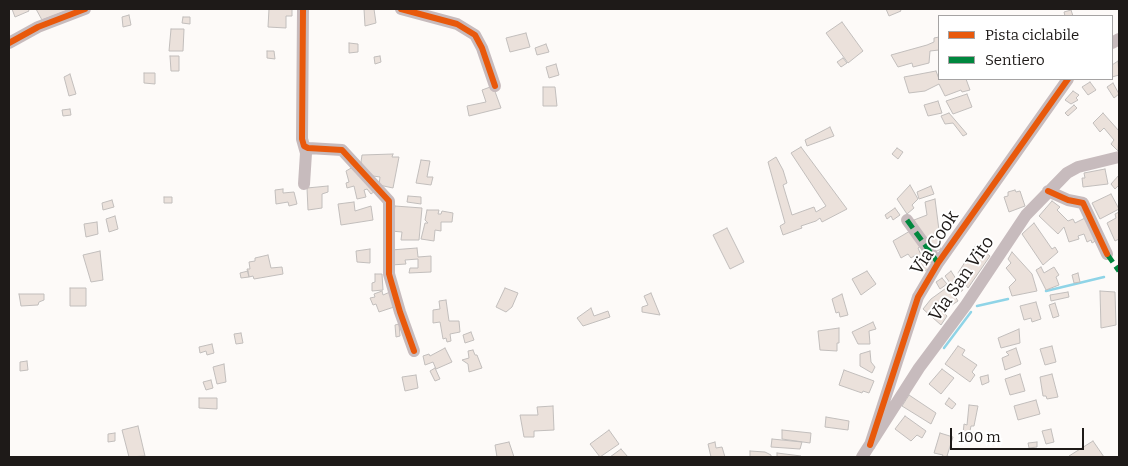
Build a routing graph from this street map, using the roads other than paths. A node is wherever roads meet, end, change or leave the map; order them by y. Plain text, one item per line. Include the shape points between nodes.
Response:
1 (85, 9) edge
2 (303, 9) edge
3 (401, 9) edge
4 (9, 43) edge
5 (1067, 80) edge
6 (495, 86) dead end
7 (304, 146) junction
8 (1119, 158) edge
9 (304, 184) dead end
10 (1048, 191) junction
11 (907, 220) dead end
12 (1107, 254) dead end
13 (938, 263) junction
14 (414, 351) dead end
15 (870, 445) junction
16 (862, 457) edge

1 - 4 street via 38,27
2 - 7 street
3 - 6 street via 457,24 475,35
5 - 13 street, Via Cook
7 - 9 street
7 - 14 street via 342,150 389,201 389,274
8 - 10 street, Via San Vito via 1078,167
10 - 12 street via 1068,200 1083,202
10 - 15 street, Via San Vito via 1026,215
11 - 13 street
13 - 15 street, Via Cook via 918,297
15 - 16 street, Via San Vito

